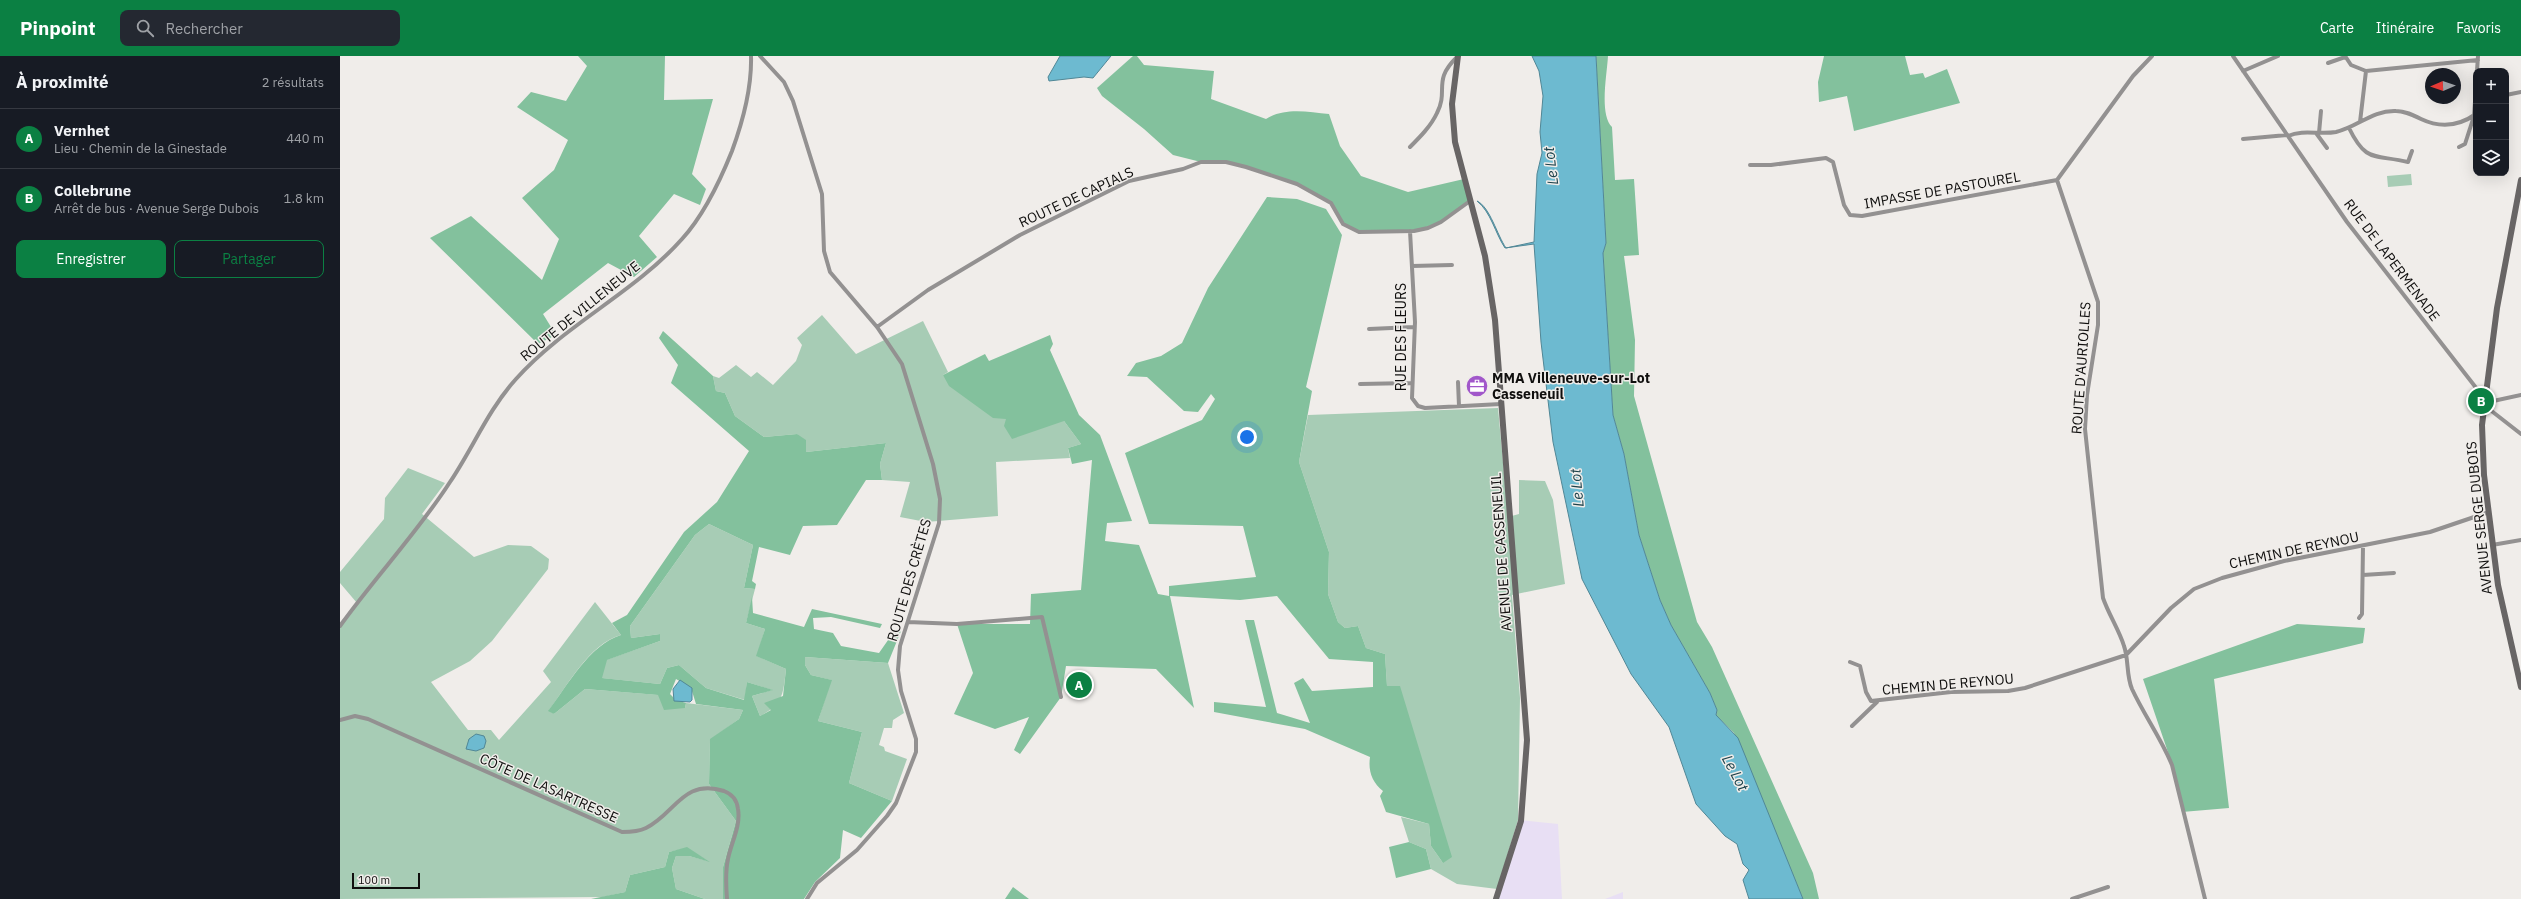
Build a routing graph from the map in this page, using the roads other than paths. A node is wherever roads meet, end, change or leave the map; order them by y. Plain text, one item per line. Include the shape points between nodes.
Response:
1 (751, 56) edge
2 (760, 56) edge
3 (1457, 56) edge
4 (2152, 56) edge
5 (2233, 56) edge
6 (2278, 56) edge
7 (2345, 57) edge
8 (2478, 58) edge
9 (2328, 64) dead end
10 (2477, 68) edge
11 (2243, 71) junction
12 (2366, 71) junction
13 (2521, 92) edge
14 (2509, 94) edge
15 (2321, 111) dead end
16 (2473, 116) edge
17 (2473, 121) edge
18 (2360, 122) junction
19 (2349, 128) junction
20 (2318, 133) junction
21 (2288, 136) junction
22 (2243, 139) dead end
23 (1410, 147) dead end
24 (2459, 147) dead end
25 (2327, 148) dead end
26 (2412, 151) dead end
27 (1750, 165) dead end
28 (2057, 180) junction
29 (2521, 180) edge
30 (1470, 201) junction
31 (1410, 231) junction
32 (1452, 265) dead end
33 (1412, 266) junction
34 (877, 327) junction
35 (1414, 327) junction
36 (1369, 328) dead end
37 (1458, 382) dead end
38 (1411, 383) junction
39 (1360, 384) dead end
40 (2485, 394) junction
41 (2521, 395) edge
42 (1502, 404) junction
43 (1459, 406) junction
44 (2484, 406) junction
45 (2521, 434) edge
46 (2489, 512) junction
47 (2521, 540) edge
48 (2492, 545) junction
49 (2363, 546) junction
50 (2394, 573) dead end
51 (2363, 575) junction
52 (2359, 618) dead end
53 (908, 622) junction
54 (340, 626) edge
55 (2126, 655) junction
56 (1850, 662) dead end
57 (2521, 687) edge
58 (1061, 697) dead end
59 (1877, 702) junction
60 (340, 720) edge
61 (1852, 726) dead end
62 (2108, 887) dead end
63 (727, 899) edge
64 (807, 899) edge
65 (1496, 899) edge
66 (2072, 899) edge
67 (2206, 899) edge

1 - 54 street, ROUTE DE VILLENEUVE via 749,86 737,137 727,164 696,222 684,238 656,264 535,359 516,378 498,400 449,484
2 - 34 street, ROUTE DES CRÈTES via 784,82 793,101 822,194 824,252 830,272
3 - 23 street via 1446,67 1441,82 1438,113
3 - 30 main road, AVENUE DE CASSENEUIL via 1452,104 1455,142
4 - 28 street via 2133,76
5 - 11 street, RUE DE LAPERMENADE
6 - 11 street
7 - 9 street
7 - 12 street via 2351,65
8 - 10 street
8 - 12 street
11 - 21 street, RUE DE LAPERMENADE
12 - 18 street
13 - 14 street
15 - 20 street
16 - 18 street via 2463,122 2432,124 2407,112 2387,111
17 - 24 street via 2465,144
18 - 19 street
19 - 20 street
19 - 26 street via 2357,144 2365,153 2374,157 2408,162
20 - 21 street via 2296,132
20 - 25 street
21 - 22 street
21 - 40 street, RUE DE LAPERMENADE via 2347,222 2477,389
27 - 28 street, IMPASSE DE PASTOUREL via 1826,158 1833,162 1844,206 1850,215 1862,216
28 - 55 street, ROUTE D'AURIOLLES via 2097,294 2098,325 2084,429 2103,598
29 - 40 main road, AVENUE SERGE DUBOIS via 2501,282
30 - 31 street, ROUTE DE CAPIALS via 1441,222
30 - 42 main road, AVENUE DE CASSENEUIL via 1484,256 1493,310
31 - 33 street, RUE DES FLEURS
31 - 34 street, ROUTE DE CAPIALS via 1359,232 1343,224 1331,203 1297,184 1226,162 1201,162 1129,182 1020,235 928,290
32 - 33 street
33 - 35 street, RUE DES FLEURS
34 - 53 street, ROUTE DES CRÈTES via 902,364 933,464 940,499 937,529
35 - 36 street
35 - 38 street, RUE DES FLEURS
37 - 43 street
38 - 39 street
38 - 43 street, RUE DES FLEURS via 1412,398 1418,406
40 - 44 main road, AVENUE SERGE DUBOIS
41 - 44 street
42 - 43 street, RUE DES FLEURS
42 - 65 main road, AVENUE DE CASSENEUIL via 1527,740 1520,821
44 - 45 street
44 - 46 main road, AVENUE SERGE DUBOIS via 2482,446
46 - 48 main road, AVENUE SERGE DUBOIS
46 - 49 street, CHEMIN DE REYNOU via 2430,532
47 - 48 street
48 - 57 main road, AVENUE SERGE DUBOIS via 2505,622
49 - 51 street
49 - 55 street, CHEMIN DE REYNOU via 2255,567 2194,589 2171,608
50 - 51 street
51 - 52 street via 2362,614
53 - 58 street via 957,624 1042,617
53 - 64 street, ROUTE DES CRÈTES via 900,646 898,670 901,691 916,739 916,752 896,802 887,816 857,850 817,883
55 - 59 street, CHEMIN DE REYNOU via 2008,691 1951,692
55 - 67 street, ROUTE D'AURIOLLES via 2128,679 2132,690 2164,744 2172,766
56 - 59 street, CHEMIN DE REYNOU via 1860,666 1868,698
59 - 61 street
60 - 63 street, CÔTE DE LASARTRESSE via 355,716 368,719 622,832 646,828 684,796 696,790 710,788 727,792 737,802 739,816 726,868
62 - 66 street

